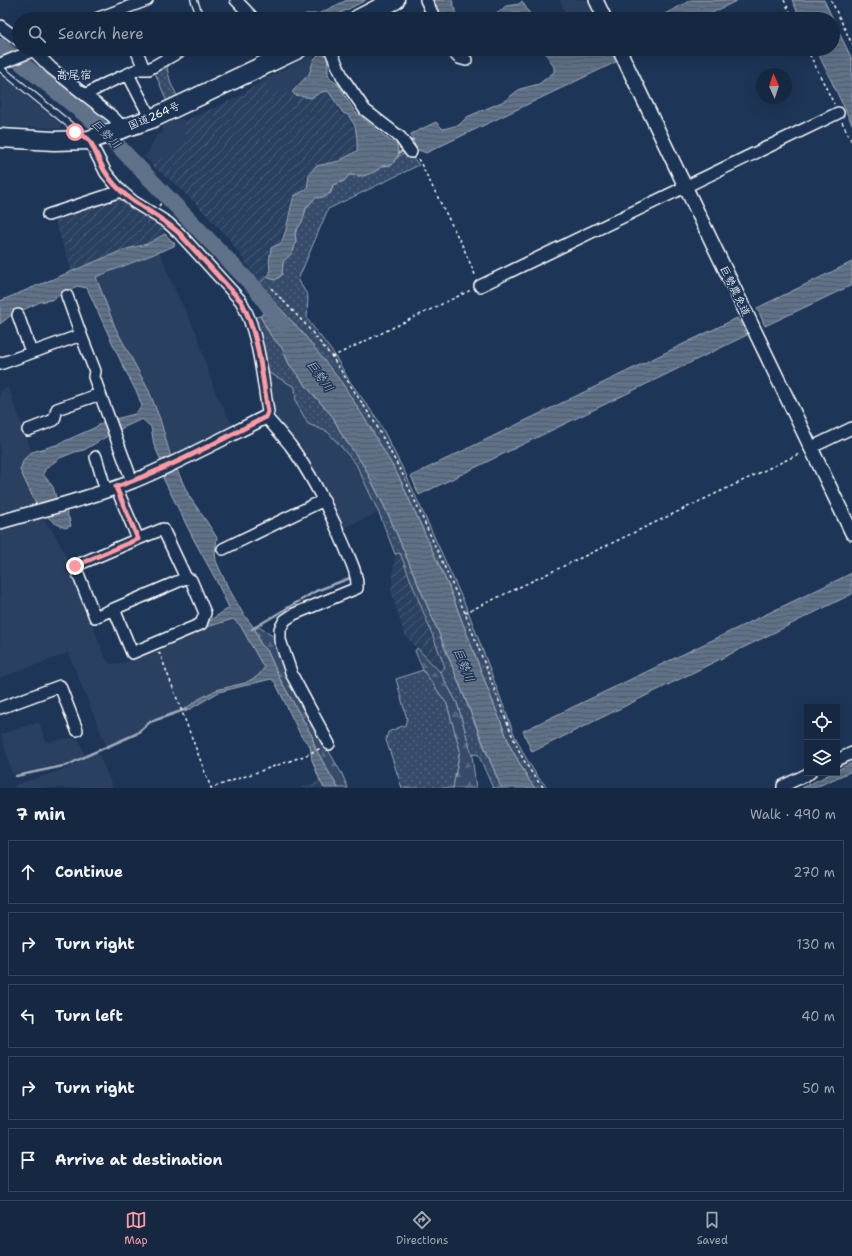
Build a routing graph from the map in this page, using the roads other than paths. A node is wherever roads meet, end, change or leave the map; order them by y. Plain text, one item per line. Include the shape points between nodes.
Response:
1 (147, 0) edge
2 (194, 0) edge
3 (236, 0) edge
4 (395, 0) edge
5 (426, 0) edge
6 (596, 0) edge
7 (123, 9) edge
8 (198, 12) edge
9 (247, 12) edge
10 (372, 12) edge
11 (432, 12) edge
12 (602, 12) edge
13 (0, 26) edge
14 (12, 35) edge
15 (18, 56) edge
16 (38, 56) edge
17 (139, 56) edge
18 (171, 56) edge
19 (282, 56) edge
20 (333, 56) edge
21 (457, 56) edge
22 (622, 56) edge
23 (466, 60) dead end
24 (0, 64) edge
25 (0, 68) edge
26 (144, 69) junction
27 (128, 74) junction
28 (85, 95) junction
29 (838, 113) road end
30 (151, 119) junction
31 (121, 130) junction
32 (0, 138) edge
33 (91, 139) junction
34 (411, 152) road end
35 (685, 187) junction
36 (121, 191) junction
37 (48, 215) dead end
38 (480, 286) road end
39 (67, 296) dead end
40 (18, 315) dead end
41 (81, 334) junction
42 (31, 352) junction
43 (0, 364) edge
44 (100, 394) junction
45 (266, 417) junction
46 (852, 428) edge
47 (28, 430) dead end
48 (810, 448) junction
49 (96, 457) dead end
50 (132, 481) junction
51 (111, 489) junction
52 (324, 500) junction
53 (0, 522) edge
54 (852, 533) edge
55 (138, 539) junction
56 (223, 549) dead end
57 (186, 578) junction
58 (114, 609) junction
59 (0, 708) edge
60 (77, 730) dead end
61 (329, 744) dead end
62 (852, 753) edge
63 (840, 759) edge
64 (804, 776) edge
65 (783, 788) edge

1 - 7 street
2 - 8 lane
3 - 9 street
4 - 10 highway
5 - 11 street
6 - 12 street
13 - 14 street
15 - 24 street
16 - 28 street
17 - 26 street
18 - 26 street
19 - 30 highway, 国道264号
20 - 34 street via 343,78 365,110 400,138
21 - 23 street
22 - 35 street, 巨勢農免道
25 - 33 lane via 70,125 75,132
26 - 27 street
27 - 28 street
27 - 30 street
28 - 31 street via 113,117
29 - 35 street
30 - 31 highway, 国道264号
31 - 33 highway, 国道264号
32 - 33 highway, 国道264号
33 - 36 street via 106,173
35 - 38 street
35 - 48 street, 巨勢農免道
36 - 37 street
36 - 45 street via 174,228 241,301 248,313 256,343 268,412
39 - 41 street
40 - 42 street
41 - 42 street
41 - 44 street via 95,371 94,377
42 - 43 street
44 - 47 street via 57,409 54,420
44 - 50 street
45 - 50 street via 169,466
45 - 52 street via 294,450
46 - 48 street
48 - 54 street, 巨勢農免道
49 - 51 street
50 - 51 street
51 - 53 street
51 - 55 street
52 - 56 street
52 - 61 street via 358,580 357,588 285,620 280,629 280,640 292,675
55 - 57 street via 163,530
55 - 58 street via 75,566 96,616
57 - 58 street
57 - 58 street via 191,580 205,613 201,624 132,653
59 - 60 street via 60,686
62 - 63 street
64 - 65 street

